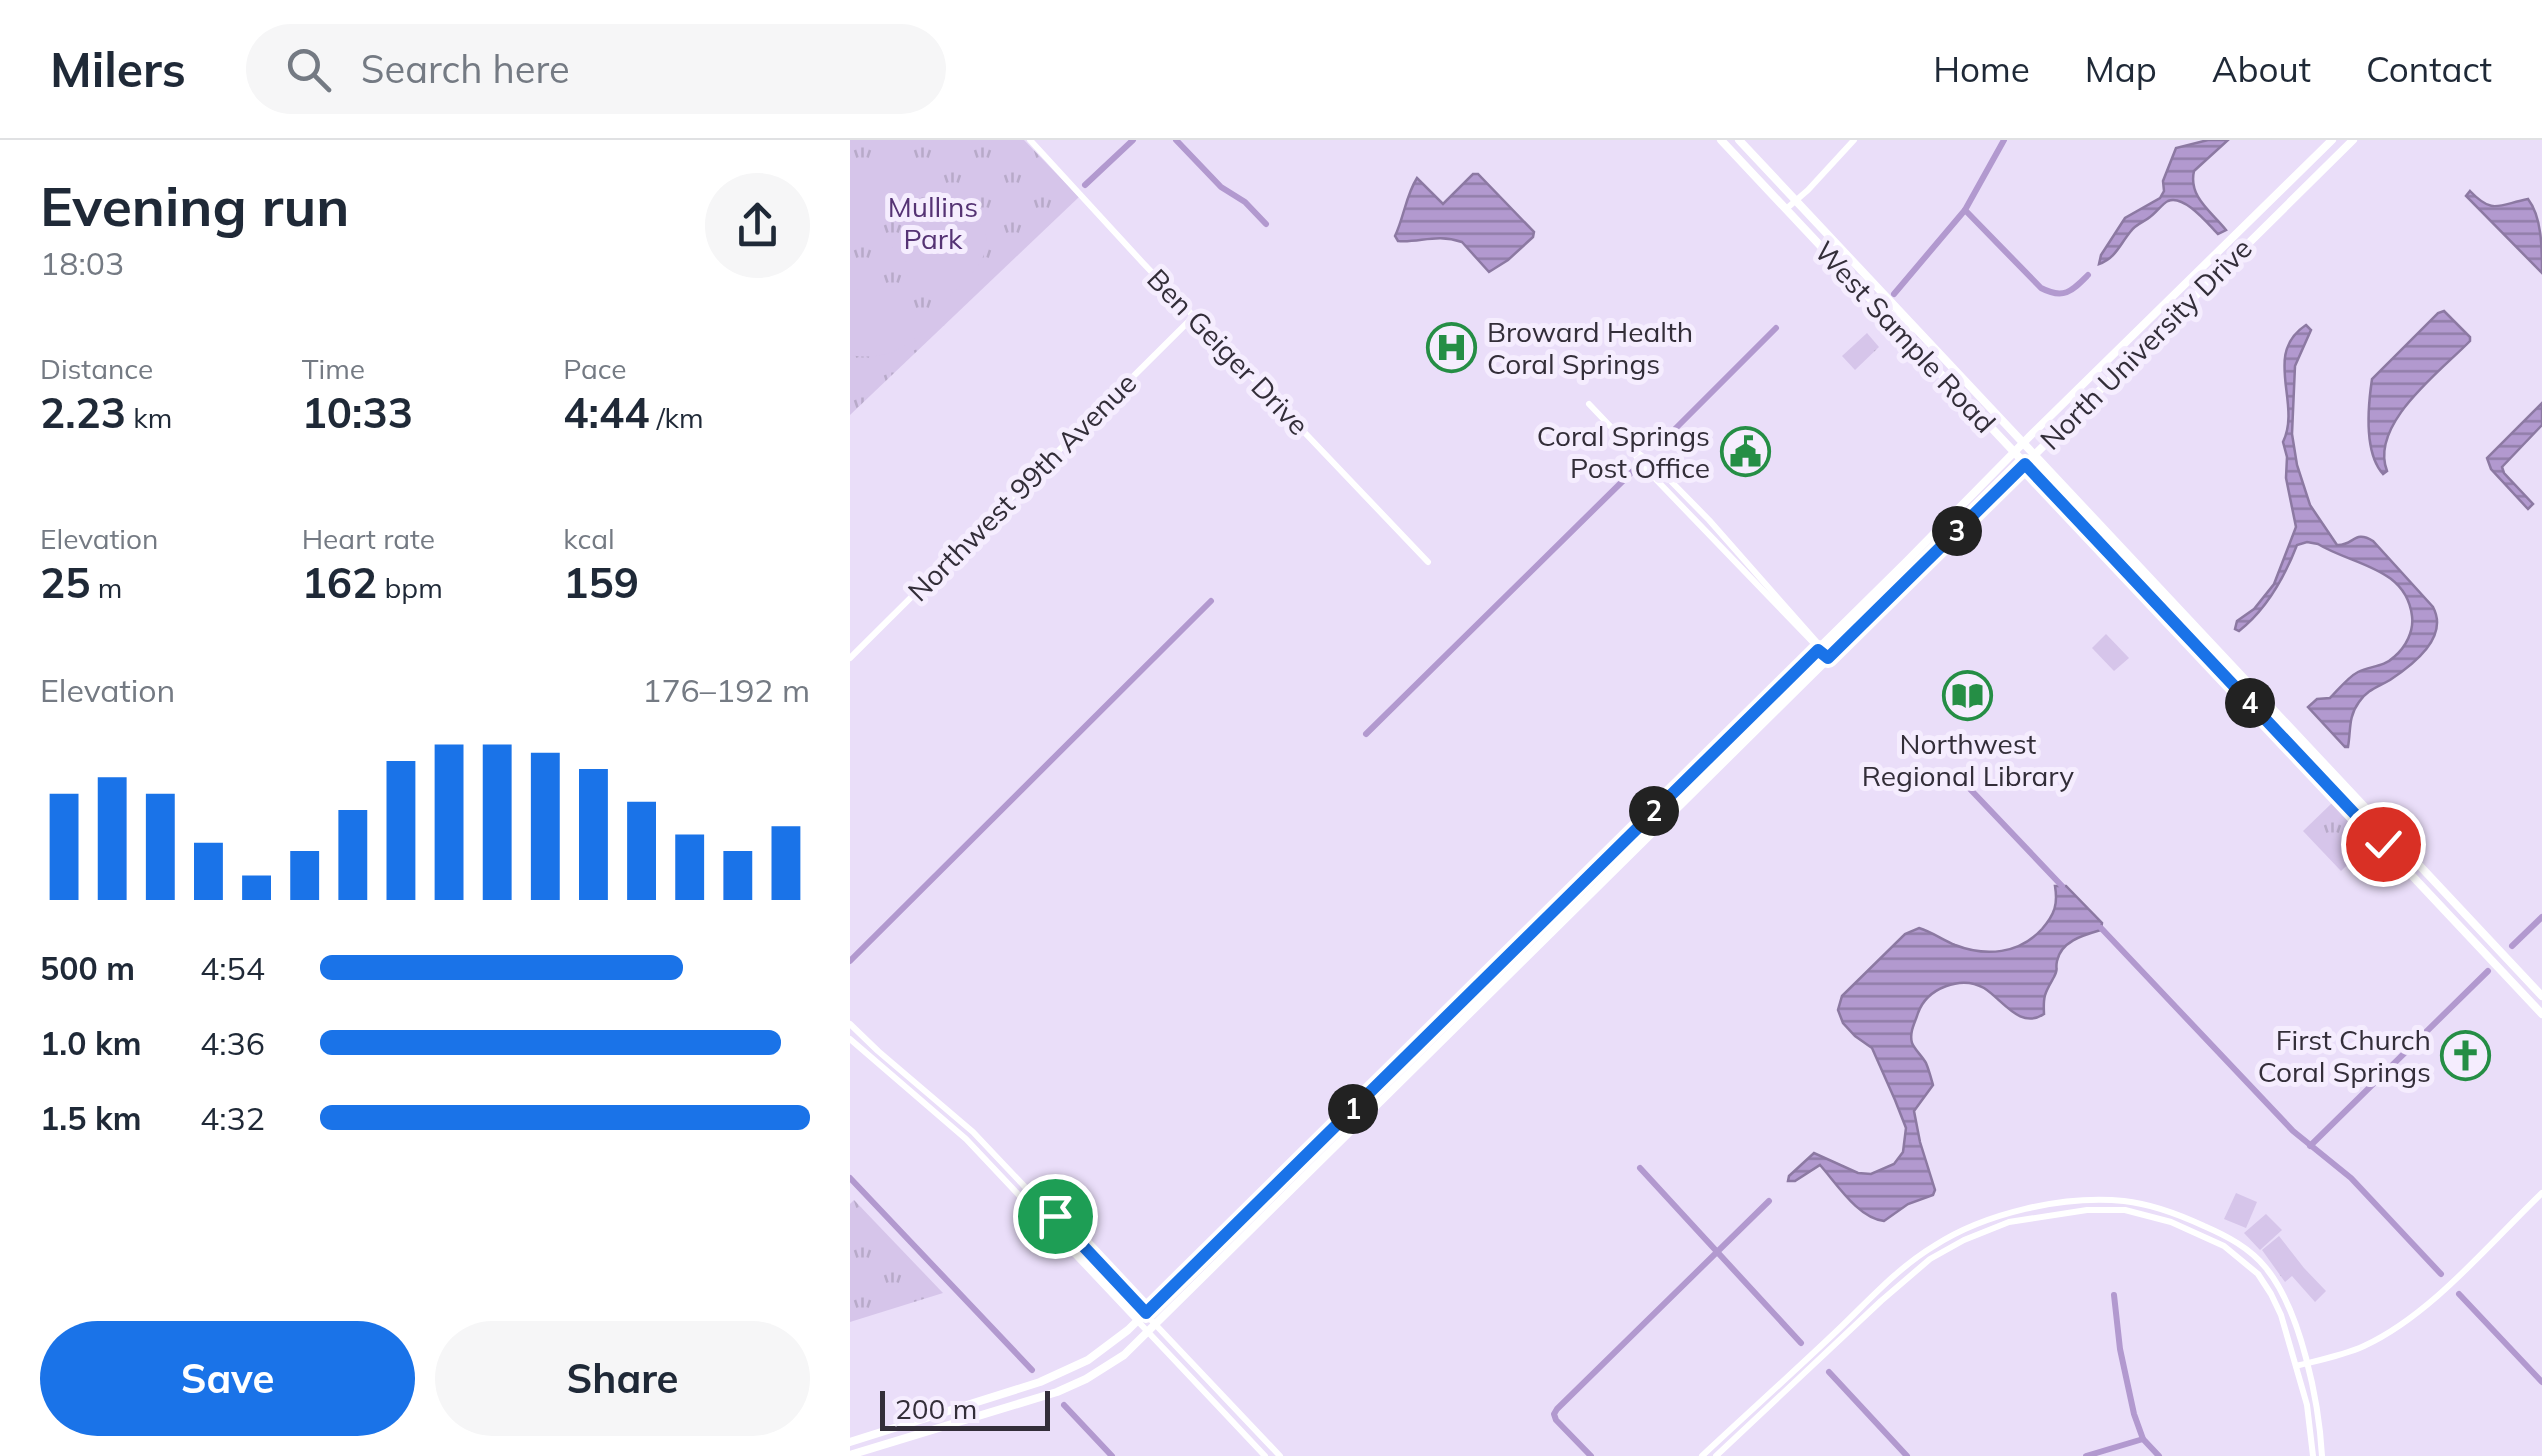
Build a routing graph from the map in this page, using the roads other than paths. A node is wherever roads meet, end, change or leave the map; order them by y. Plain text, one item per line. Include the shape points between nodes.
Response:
1 (1030, 140) edge
2 (1721, 140) edge
3 (1738, 140) edge
4 (1854, 140) edge
5 (2332, 140) edge
6 (2352, 140) edge
7 (1796, 201) junction
8 (1786, 209) junction
9 (2234, 237) junction
10 (2224, 247) junction
11 (2245, 248) junction
12 (2234, 258) junction
13 (1872, 300) junction
14 (1194, 316) junction
15 (1917, 331) junction
16 (1589, 404) dead end
17 (2024, 442) junction
18 (2014, 452) junction
19 (2035, 454) junction
20 (2025, 464) junction
21 (1428, 562) dead end
22 (1907, 562) junction
23 (1896, 572) junction
24 (1898, 588) junction
25 (2159, 606) junction
26 (1820, 648) junction
27 (2215, 648) junction
28 (850, 658) edge
29 (1828, 658) junction
30 (2216, 666) junction
31 (2277, 714) junction
32 (1708, 758) junction
33 (1681, 785) junction
34 (1682, 802) junction
35 (1660, 825) junction
36 (2542, 996) edge
37 (2542, 1014) edge
38 (850, 1024) edge
39 (850, 1039) edge
40 (1365, 1098) junction
41 (1340, 1122) junction
42 (1348, 1131) junction
43 (1327, 1153) junction
44 (2542, 1192) edge
45 (1054, 1232) junction
46 (1076, 1239) junction
47 (2272, 1276) junction
48 (2263, 1282) junction
49 (1146, 1313) junction
50 (1137, 1321) junction
51 (1156, 1324) junction
52 (1148, 1332) junction
53 (2306, 1364) junction
54 (2296, 1366) junction
55 (980, 1402) junction
56 (959, 1423) junction
57 (2321, 1435) junction
58 (2312, 1436) junction
59 (850, 1442) edge
60 (850, 1455) edge
61 (1265, 1456) edge
62 (1280, 1456) edge
63 (1702, 1456) edge
64 (1716, 1456) edge
65 (2313, 1456) edge
66 (2322, 1456) edge

1 - 14 street, Ben Geiger Drive
2 - 8 main road, West Sample Road
3 - 7 main road, West Sample Road
4 - 7 street
5 - 9 main road, North University Drive
6 - 11 main road, North University Drive
7 - 8 street
7 - 15 main road, West Sample Road
8 - 13 main road, West Sample Road
9 - 10 main road, North University Drive
9 - 11 main road
10 - 12 main road
10 - 17 main road, North University Drive
11 - 12 main road, North University Drive
12 - 19 main road, North University Drive
13 - 15 main road
13 - 18 main road, West Sample Road
14 - 21 street, Ben Geiger Drive
14 - 28 street, Northwest 99th Avenue
15 - 17 main road, West Sample Road
16 - 26 street via 1672,482
17 - 18 main road, North University Drive
17 - 19 main road, West Sample Road
18 - 20 main road, West Sample Road
18 - 22 main road, North University Drive
19 - 20 main road, North University Drive
19 - 27 main road, West Sample Road
20 - 24 main road, North University Drive
20 - 25 main road, West Sample Road
22 - 23 main road, North University Drive
22 - 24 main road
23 - 24 main road
23 - 26 main road, North University Drive
24 - 29 main road, North University Drive
25 - 27 main road
25 - 30 main road, West Sample Road
26 - 29 street
26 - 32 main road, North University Drive
27 - 31 main road, West Sample Road
29 - 34 main road, North University Drive
30 - 31 main road via 2227,668
30 - 37 main road, West Sample Road
31 - 36 main road, West Sample Road
32 - 33 main road, North University Drive
32 - 34 main road
33 - 35 main road
33 - 40 main road, North University Drive
34 - 35 main road, North University Drive
35 - 42 main road, North University Drive
38 - 46 street via 973,1132
39 - 45 street via 966,1139
40 - 41 main road, North University Drive
40 - 42 main road
41 - 43 main road
41 - 49 main road, North University Drive
42 - 43 main road, North University Drive
43 - 51 main road, North University Drive
44 - 53 street via 2409,1320 2364,1346
45 - 46 street
45 - 50 street
46 - 49 street
47 - 48 street
47 - 53 street
47 - 63 street via 2229,1238 2152,1206 2083,1201 1984,1220 1908,1264
48 - 54 street
48 - 64 street via 2224,1246 2125,1210 2009,1222 1915,1270
49 - 50 main road, North University Drive
49 - 51 street
50 - 52 street
50 - 55 main road, North University Drive via 1074,1367
51 - 52 main road, North University Drive
51 - 62 street
52 - 56 main road, North University Drive via 1112,1363 1067,1388
52 - 61 street
53 - 54 street
53 - 57 street
54 - 58 street
55 - 56 main road
55 - 59 main road, North University Drive
56 - 60 main road, North University Drive
57 - 58 street
57 - 66 street
58 - 65 street

